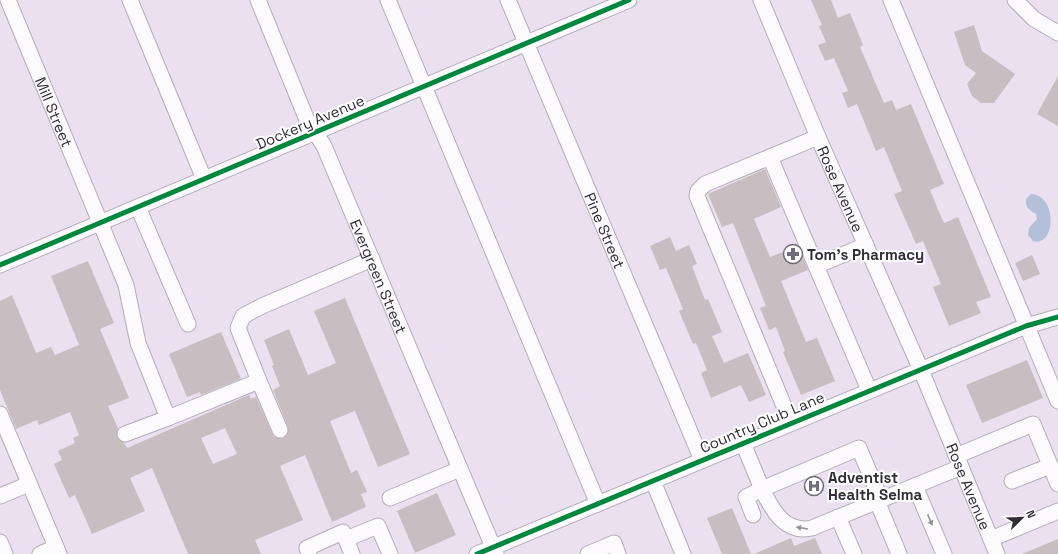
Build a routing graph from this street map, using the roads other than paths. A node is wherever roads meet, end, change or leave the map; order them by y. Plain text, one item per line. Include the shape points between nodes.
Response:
1 (8, 0) edge
2 (130, 0) edge
3 (258, 0) edge
4 (388, 0) edge
5 (508, 0) edge
6 (629, 0) edge
7 (761, 0) edge
8 (891, 0) edge
9 (1014, 0) edge
10 (1058, 33) edge
11 (526, 44) junction
12 (423, 87) junction
13 (316, 133) junction
14 (818, 137) junction
15 (770, 157) junction
16 (204, 179) junction
17 (138, 207) junction
18 (100, 223) junction
19 (866, 245) junction
20 (372, 259) junction
21 (0, 265) edge
22 (816, 266) junction
23 (1058, 316) edge
24 (188, 324) dead end
25 (1026, 326) junction
26 (921, 370) junction
27 (259, 381) junction
28 (870, 390) junction
29 (1058, 401) edge
30 (0, 414) edge
31 (168, 418) junction
32 (791, 423) junction
33 (280, 430) dead end
34 (125, 434) dead end
35 (743, 443) junction
36 (702, 460) junction
37 (959, 462) junction
38 (1050, 466) junction
39 (460, 469) junction
40 (653, 481) junction
41 (1012, 481) dead end
42 (29, 484) junction
43 (1058, 484) edge
44 (915, 486) junction
45 (762, 489) junction
46 (0, 496) edge
47 (390, 498) dead end
48 (879, 500) junction
49 (598, 504) junction
50 (1058, 512) edge
51 (753, 515) dead end
52 (838, 518) junction
53 (346, 539) junction
54 (991, 539) junction
55 (0, 542) edge
56 (495, 550) edge
57 (57, 551) edge
58 (5, 554) edge
59 (40, 554) edge
60 (309, 554) edge
61 (352, 554) edge
62 (390, 554) edge
63 (477, 554) edge
64 (588, 554) edge
65 (618, 554) edge
66 (683, 554) edge
67 (854, 554) edge
68 (899, 554) edge
69 (944, 554) edge
70 (997, 554) edge

1 - 18 street, Mill Street
2 - 16 street
3 - 13 street, Evergreen Street via 307,120
4 - 12 street
5 - 11 street, Pine Street
6 - 11 street, Dockery Avenue
7 - 14 street, Rose Avenue
8 - 25 street
9 - 10 street via 1034,19
11 - 12 street, Dockery Avenue
11 - 36 street, Pine Street
12 - 13 street, Dockery Avenue
12 - 49 street
13 - 16 street, Dockery Avenue
13 - 20 street, Evergreen Street via 324,146
14 - 15 street
14 - 19 street, Rose Avenue
15 - 22 street
15 - 32 street via 705,184 697,196
16 - 17 street, Dockery Avenue
17 - 18 street, Dockery Avenue
17 - 24 street
18 - 21 street, Dockery Avenue
18 - 31 street, Mill Street via 126,284 138,343
19 - 22 street
19 - 26 street, Rose Avenue
20 - 27 street via 243,316 238,328
20 - 39 street, Evergreen Street
22 - 28 street
23 - 25 street, Country Club Lane
25 - 26 street, Country Club Lane
25 - 29 street
26 - 28 street, Country Club Lane
26 - 37 street, Rose Avenue
27 - 31 street
27 - 33 street
28 - 32 street, Country Club Lane
30 - 42 street
31 - 34 street
32 - 35 street, Country Club Lane
35 - 36 street, Country Club Lane
35 - 45 street
36 - 40 street, Country Club Lane
37 - 38 street via 1033,424
37 - 44 street
37 - 54 street, Rose Avenue
38 - 41 street
38 - 43 street
39 - 47 street
39 - 56 street, Evergreen Street
40 - 49 street, Country Club Lane
40 - 66 street
42 - 46 street
42 - 57 street
44 - 48 street
44 -> 69 street
45 - 48 street via 859,448
45 - 51 street via 746,497
52 -> 45 street via 812,528 800,529 782,521 772,509
48 - 52 street
48 - 68 street
49 - 56 street, Country Club Lane
50 - 54 street
52 - 67 street
53 - 60 street via 343,532 307,548
53 - 61 street
53 - 62 street via 378,526
54 - 70 street, Rose Avenue
55 - 58 street
56 - 63 street, Country Club Lane
57 - 59 street
64 - 65 street via 614,543

